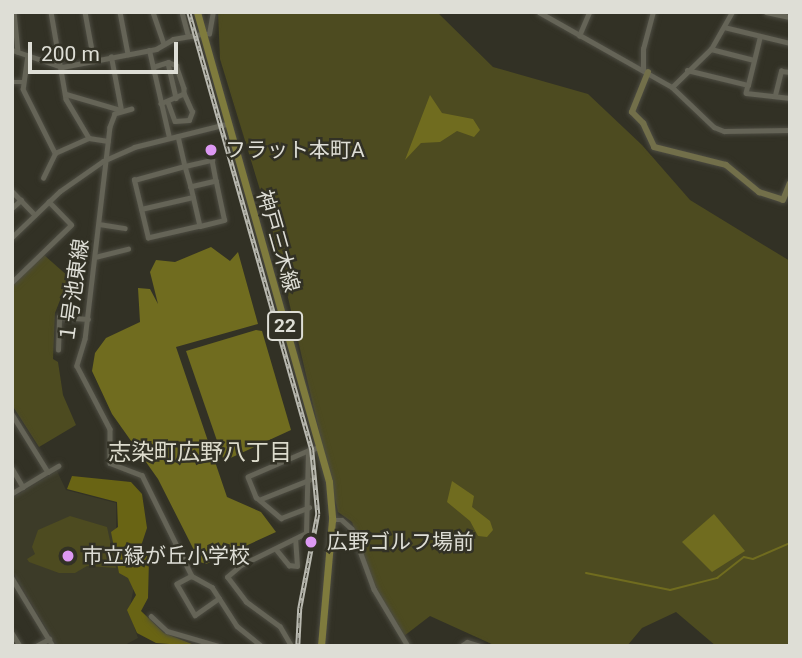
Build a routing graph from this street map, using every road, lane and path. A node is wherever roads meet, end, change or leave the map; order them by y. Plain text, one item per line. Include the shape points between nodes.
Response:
1 (14, 12) edge
2 (51, 12) edge
3 (85, 12) edge
4 (120, 12) edge
5 (153, 12) edge
6 (182, 12) edge
7 (197, 12) edge
8 (213, 12) edge
9 (539, 12) edge
10 (589, 12) edge
11 (653, 12) edge
12 (732, 12) edge
13 (766, 12) edge
14 (790, 18) edge
15 (724, 27) junction
16 (202, 34) junction
17 (188, 35) junction
18 (579, 36) junction
19 (760, 36) junction
20 (790, 43) edge
21 (164, 44) junction
22 (711, 49) junction
23 (149, 50) junction
24 (15, 51) edge
25 (128, 54) junction
26 (28, 55) junction
27 (111, 58) junction
28 (754, 60) junction
29 (94, 61) junction
30 (168, 62) junction
31 (153, 66) junction
32 (62, 67) junction
33 (646, 70) junction
34 (687, 71) junction
35 (790, 72) edge
36 (12, 82) edge
37 (24, 82) junction
38 (748, 85) junction
39 (672, 87) junction
40 (66, 94) junction
41 (184, 94) junction
42 (775, 95) junction
43 (790, 98) edge
44 (176, 99) junction
45 (165, 103) junction
46 (132, 109) dead end
47 (121, 110) junction
48 (226, 124) junction
49 (790, 130) edge
50 (177, 135) junction
51 (89, 138) junction
52 (169, 138) junction
53 (108, 141) junction
54 (55, 153) junction
55 (107, 160) junction
56 (185, 166) junction
57 (43, 178) dead end
58 (216, 181) junction
59 (790, 183) edge
60 (191, 187) junction
61 (12, 191) edge
62 (193, 197) junction
63 (21, 200) junction
64 (49, 202) junction
65 (12, 208) edge
66 (141, 209) junction
67 (35, 215) junction
68 (99, 224) junction
69 (200, 226) junction
70 (124, 228) dead end
71 (12, 237) edge
72 (128, 249) dead end
73 (95, 257) junction
74 (12, 282) edge
75 (88, 319) junction
76 (58, 350) dead end
77 (12, 414) edge
78 (319, 447) junction
79 (309, 451) junction
80 (58, 466) dead end
81 (12, 468) edge
82 (48, 472) junction
83 (309, 480) junction
84 (23, 487) junction
85 (12, 494) edge
86 (261, 499) junction
87 (309, 507) junction
88 (332, 520) junction
89 (295, 540) junction
90 (276, 549) junction
91 (192, 576) junction
92 (12, 578) edge
93 (219, 598) junction
94 (151, 616) dead end
95 (12, 633) edge
96 (48, 639) junction
97 (20, 646) edge
98 (36, 646) edge
99 (53, 646) edge
100 (219, 646) edge
101 (262, 646) edge
102 (290, 646) edge
103 (321, 646) edge
104 (408, 646) edge
105 (461, 646) edge
106 (480, 646) edge

1 - 24 street
2 - 32 street
3 - 29 street
4 - 25 street
5 - 21 street
6 - 17 street
7 - 16 main road, 神戸三木線 / 22
8 - 16 street via 209,34
9 - 18 street
10 - 18 street
11 - 33 street via 643,49
12 - 15 street
13 - 14 street
15 - 19 street
15 - 22 street
16 - 17 street
16 - 48 main road, 神戸三木線 / 22
17 - 21 street
18 - 33 street
19 - 20 street
19 - 28 street
21 - 23 street
22 - 28 street
22 - 34 street
23 - 25 street
23 - 31 street
24 - 26 street
25 - 27 street
26 - 32 street
26 - 37 street
27 - 29 street
27 - 47 street
28 - 38 street
29 - 32 street
30 - 31 street
30 - 41 street via 176,65
30 - 44 street
31 - 45 street
32 - 40 street
33 - 39 street
33 - 59 main road via 632,112 654,147 726,164 759,192 783,200
34 - 38 street
34 - 39 street
35 - 42 street via 781,71
36 - 37 street
37 - 54 street via 23,89
38 - 42 street via 746,93
39 - 49 street via 724,131
40 - 47 street
40 - 51 street
41 - 44 street
41 - 45 street via 192,112 189,120 175,121
42 - 43 street
44 - 45 street
45 - 52 street
46 - 47 street
47 - 53 street, １号池東線 via 112,119
48 - 50 street
48 - 78 main road, 神戸三木線 / 22
50 - 52 street
50 - 56 street
51 - 53 street
51 - 54 street
52 - 55 street
53 - 55 street, １号池東線
54 - 57 street
55 - 64 street
55 - 68 street, １号池東線
56 - 58 street via 212,160
56 - 60 street
56 - 66 street via 134,180
58 - 60 street
58 - 69 street via 224,220
60 - 62 street
61 - 63 street
62 - 66 street
62 - 69 street
63 - 65 street
63 - 67 street
64 - 67 street
64 - 74 street via 71,225
66 - 69 street via 148,238
67 - 71 street
68 - 70 street
68 - 73 street, １号池東線
72 - 73 street
73 - 75 street, １号池東線
75 - 76 street via 59,317
75 - 91 street, １号池東線 via 77,366 110,429 110,463 132,469 148,482
77 - 82 street
78 - 79 street
78 - 88 main road, 神戸三木線 / 22 via 329,482
79 - 83 street
79 - 86 street via 248,477
80 - 82 street
81 - 84 street
82 - 84 street
83 - 86 street
83 - 87 street
84 - 85 street
86 - 87 street via 281,518
87 - 89 street via 306,533
88 - 103 main road, 神戸三木線 / 22
88 - 104 street via 342,520 352,529 374,589
89 - 90 street
89 - 90 street via 297,566 289,565
90 - 102 street via 240,565 227,577 246,602 280,627
91 - 93 street, １号池東線 via 212,587
91 - 93 street via 177,584 195,615
92 - 96 street
93 - 101 street, １号池東線 via 237,626
94 - 100 street via 167,631
95 - 97 street
96 - 98 street
96 - 99 street
105 - 106 street via 467,642

